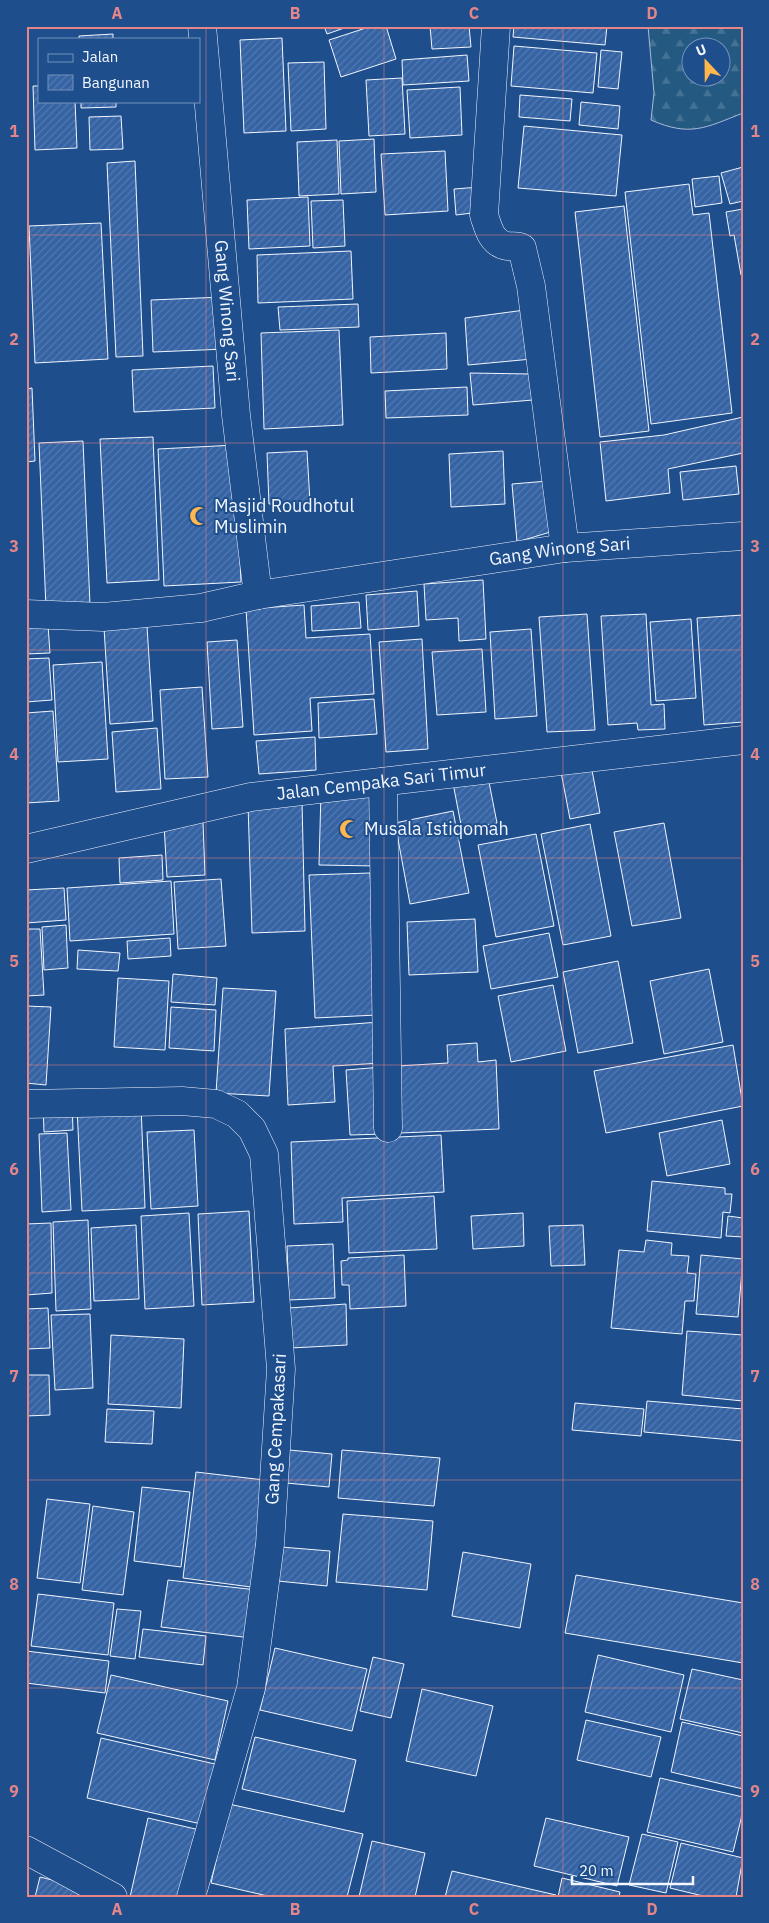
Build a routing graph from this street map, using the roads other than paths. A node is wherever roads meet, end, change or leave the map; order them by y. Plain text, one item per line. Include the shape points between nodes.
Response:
1 (202, 26) edge
2 (496, 26) edge
3 (743, 536) edge
4 (565, 548) junction
5 (258, 595) junction
6 (26, 614) edge
7 (743, 740) edge
8 (383, 782) junction
9 (26, 849) edge
10 (26, 1104) edge
11 (388, 1128) dead end
12 (26, 1850) edge
13 (113, 1897) edge
14 (191, 1897) edge

1 - 5 street, Gang Winong Sari via 236,415
2 - 4 street via 484,215 493,238 506,246 522,248 529,277
3 - 4 street, Gang Winong Sari
4 - 5 street, Gang Winong Sari
5 - 6 street, Gang Winong Sari via 201,608 103,617
7 - 8 street, Jalan Cempaka Sari Timur
8 - 9 street, Jalan Cempaka Sari Timur via 250,797
8 - 11 street
10 - 14 street, Gang Cempakasari via 182,1101 216,1104 237,1114 252,1129 264,1154 282,1369 270,1544 251,1688
12 - 13 street

